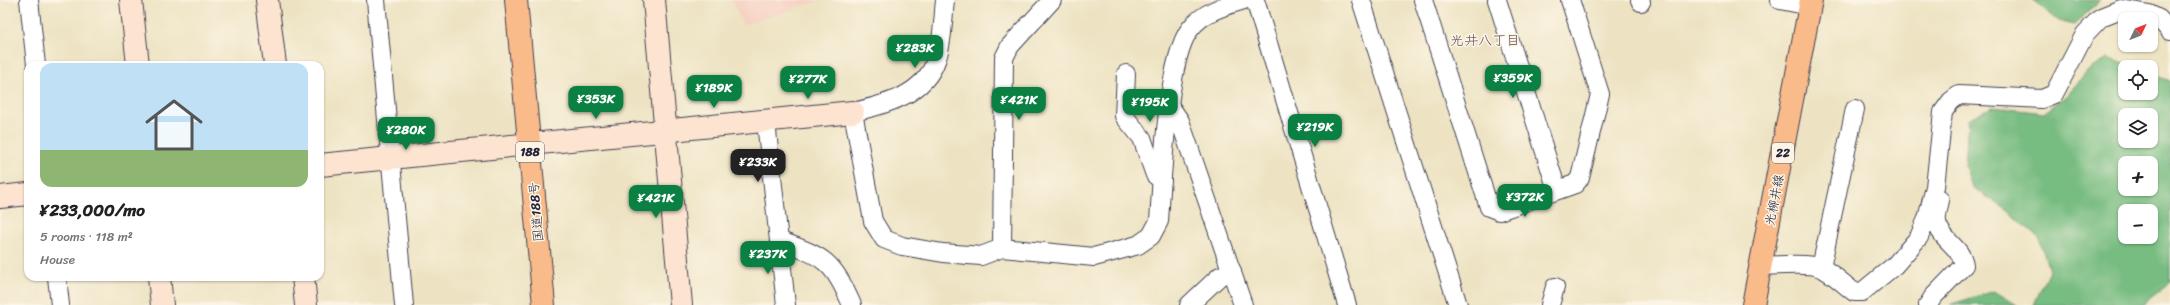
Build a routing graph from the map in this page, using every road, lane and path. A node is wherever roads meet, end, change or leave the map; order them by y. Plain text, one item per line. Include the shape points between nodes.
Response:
1 (29, 0) edge
2 (131, 0) edge
3 (267, 0) edge
4 (376, 0) edge
5 (516, 0) edge
6 (654, 0) edge
7 (946, 0) edge
8 (1052, 0) edge
9 (1244, 0) edge
10 (1255, 0) edge
11 (1361, 0) edge
12 (1423, 0) edge
13 (1497, 0) edge
14 (1570, 0) edge
15 (1780, 0) edge
16 (1811, 3) edge
17 (2170, 31) edge
18 (36, 61) edge
19 (138, 61) edge
20 (275, 61) edge
21 (1126, 74) dead end
22 (1169, 106) junction
23 (1855, 109) dead end
24 (853, 112) junction
25 (766, 122) junction
26 (665, 130) junction
27 (530, 144) junction
28 (391, 158) junction
29 (324, 165) edge
30 (1162, 181) junction
31 (1935, 187) junction
32 (1557, 190) junction
33 (24, 194) edge
34 (0, 197) edge
35 (780, 242) junction
36 (1002, 248) junction
37 (1761, 265) junction
38 (1821, 268) junction
39 (1232, 271) junction
40 (57, 281) edge
41 (159, 281) edge
42 (303, 281) edge
43 (1555, 287) dead end
44 (60, 305) edge
45 (162, 305) edge
46 (306, 305) edge
47 (404, 305) edge
48 (544, 305) edge
49 (681, 305) edge
50 (786, 305) edge
51 (852, 305) edge
52 (1189, 305) edge
53 (1243, 305) edge
54 (1347, 305) edge
55 (1458, 305) edge
56 (1550, 305) edge
57 (1753, 305) edge
58 (1928, 305) edge

1 - 18 street
2 - 19 street
3 - 20 street
4 - 28 street
5 - 27 main road, 国道188号 / 188
6 - 26 street
7 - 24 street via 937,58 928,78 894,102
8 - 36 street via 1010,46 1004,58
9 - 22 street via 1206,14 1190,29 1180,49
10 - 54 street
11 - 55 street
12 - 32 street via 1489,207 1499,212
13 - 32 street
14 - 32 street via 1600,94 1580,178 1575,184
15 - 16 street
16 - 37 main road, 光柳井線 / 22
17 - 31 street via 2159,19 2149,14 2121,9 2101,17 2085,34 2054,94 2042,99 1959,95 1951,101 1944,112
21 - 30 street via 1124,116 1142,138 1155,175
22 - 30 street
22 - 39 street via 1180,121
23 - 38 street
24 - 25 street
24 - 36 street via 873,221 884,240 943,253 981,256
25 - 26 street
25 - 35 street
26 - 27 street
26 - 49 street
27 - 28 street
27 - 48 main road, 国道188号 / 188
28 - 29 street
28 - 47 street
30 - 36 street via 1159,221 1151,236 1138,246 1094,257
31 - 38 street via 1927,219 1919,237 1895,265 1862,292 1854,292
31 - 58 street via 1940,194 1937,222 1941,231 1963,258 1964,265
33 - 34 street
35 - 50 street
35 - 51 street via 812,253 830,264
37 - 38 street via 1810,265
37 - 57 main road, 光柳井線 / 22
39 - 52 street via 1220,276
39 - 53 street
40 - 44 street
41 - 45 street
42 - 46 street
43 - 56 street

